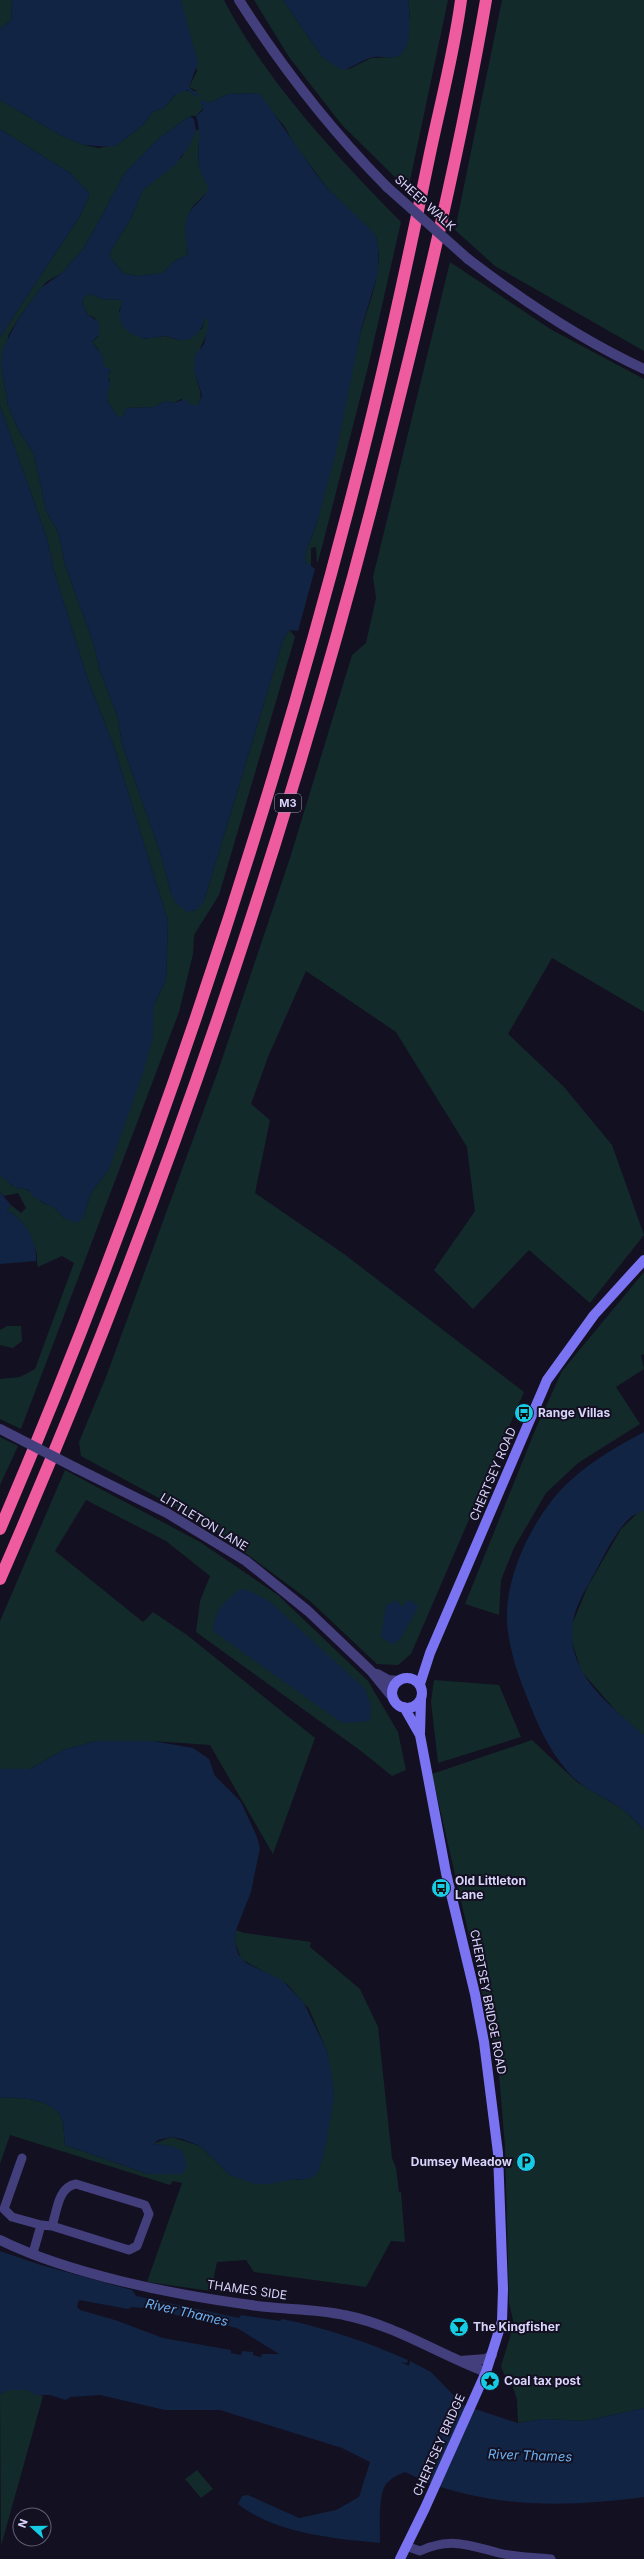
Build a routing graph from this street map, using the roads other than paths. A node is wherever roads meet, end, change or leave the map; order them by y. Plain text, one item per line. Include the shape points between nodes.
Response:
1 (239, 0) edge
2 (461, 0) edge
3 (486, 0) edge
4 (644, 370) edge
5 (644, 1260) edge
6 (0, 1429) edge
7 (0, 1529) edge
8 (0, 1579) edge
9 (430, 1653) junction
10 (372, 1672) junction
11 (410, 1678) junction
12 (399, 1681) junction
13 (420, 1684) junction
14 (394, 1699) junction
15 (421, 1699) junction
16 (404, 1707) junction
17 (420, 1735) junction
18 (22, 2158) dead end
19 (41, 2225) junction
20 (52, 2226) junction
21 (0, 2240) edge
22 (33, 2253) junction
23 (492, 2355) junction
24 (456, 2361) junction
25 (486, 2372) junction
26 (477, 2392) joint
27 (406, 2546) junction
28 (400, 2559) edge
29 (551, 2559) edge

1 - 4 street, SHEEP WALK, bridge via 320,115 387,187 468,259 510,292 567,328
2 - 7 highway, M3 via 383,376 320,615 256,839 147,1161 104,1275
3 - 8 highway, M3 via 450,180 409,359 342,622 300,765 244,943 155,1195 65,1428
5 - 9 main road, CHERTSEY ROAD via 594,1315 546,1380
6 - 10 street, LITTLETON LANE, bridge via 167,1513 246,1561 308,1611
9 - 11 main road, CHERTSEY ROAD
9 - 13 main road, CHERTSEY ROAD
10 - 12 street via 388,1680
10 - 14 street
11 - 12 main road
11 - 13 main road
12 - 14 main road via 393,1689
13 - 15 main road
14 - 16 main road
15 - 16 main road via 412,1707
15 - 17 main road, CHERTSEY BRIDGE ROAD
16 - 17 main road, CHERTSEY BRIDGE ROAD
17 - 23 main road, CHERTSEY BRIDGE ROAD via 446,1873 475,1994 488,2066 498,2153 503,2289 502,2321
18 - 19 street via 4,2209 12,2217
19 - 20 street
19 - 22 street
20 - 20 street via 129,2250 137,2246 149,2214 145,2205 76,2184 68,2186 63,2191
21 - 22 street, THAMES SIDE
22 - 24 street, THAMES SIDE via 90,2271 201,2297 252,2306 342,2314 370,2321 393,2329
23 - 24 street via 486,2359
23 - 25 main road, CHERTSEY BRIDGE ROAD
24 - 25 street, THAMES SIDE
25 - 26 main road, CHERTSEY BRIDGE ROAD
26 - 27 main road, CHERTSEY BRIDGE
27 - 28 main road, CHERTSEY BRIDGE
27 - 29 street via 420,2551 432,2546 457,2542 498,2553

